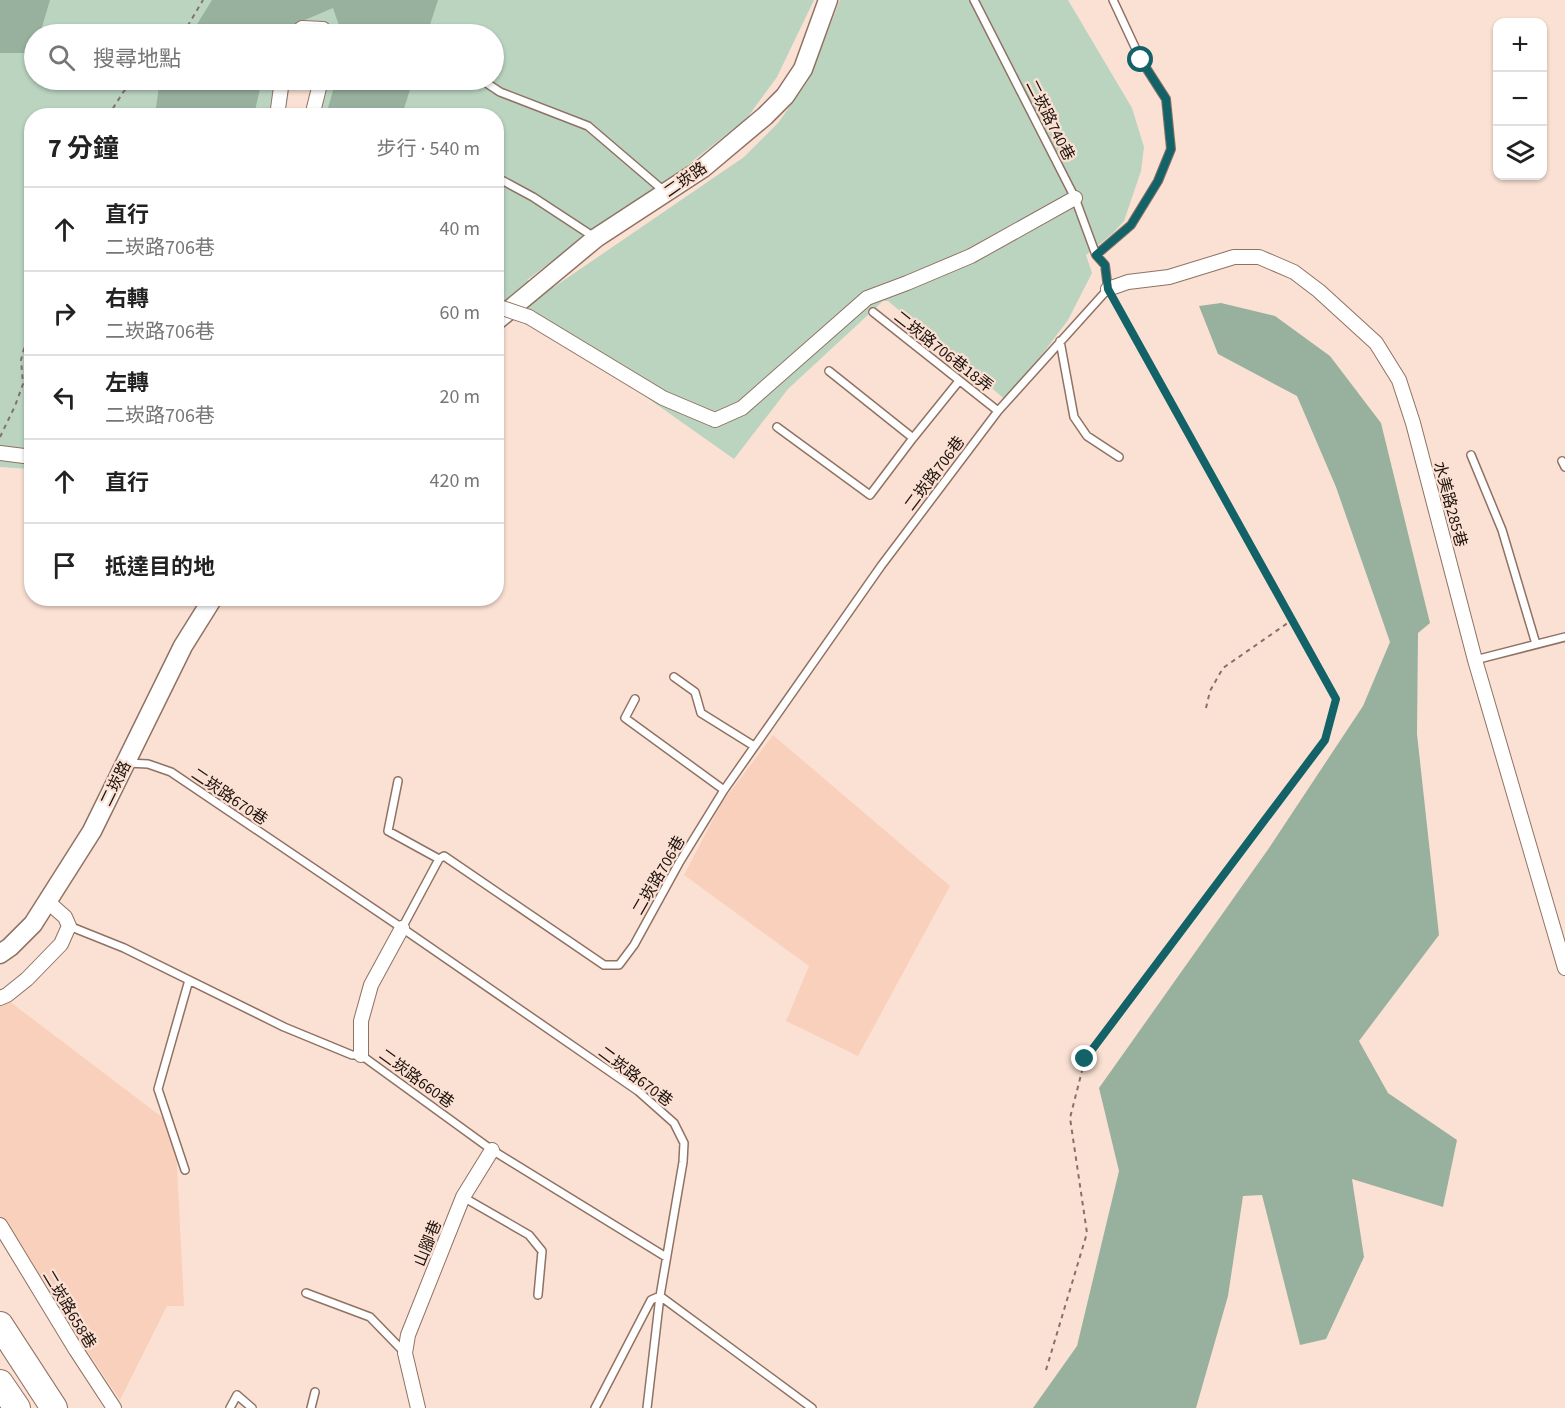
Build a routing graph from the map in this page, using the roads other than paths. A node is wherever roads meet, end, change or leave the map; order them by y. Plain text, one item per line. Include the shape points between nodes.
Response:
1 (828, 0) edge
2 (974, 0) edge
3 (1113, 0) edge
4 (281, 90) edge
5 (318, 90) edge
6 (497, 90) edge
7 (278, 108) edge
8 (314, 108) edge
9 (504, 181) edge
10 (666, 192) junction
11 (1075, 198) junction
12 (596, 238) junction
13 (1096, 255) junction
14 (1108, 289) junction
15 (504, 309) edge
16 (873, 312) dead end
17 (504, 314) edge
18 (1060, 340) junction
19 (829, 371) dead end
20 (959, 381) junction
21 (998, 411) junction
22 (777, 427) dead end
23 (913, 438) junction
24 (0, 453) edge
25 (1471, 455) dead end
26 (24, 456) edge
27 (1119, 457) dead end
28 (208, 606) edge
29 (1565, 637) edge
30 (1536, 644) junction
31 (1475, 660) junction
32 (674, 677) dead end
33 (635, 699) dead end
34 (754, 746) junction
35 (125, 763) junction
36 (398, 781) dead end
37 (724, 790) junction
38 (439, 859) junction
39 (48, 902) junction
40 (69, 926) junction
41 (402, 928) junction
42 (0, 954) edge
43 (1564, 962) edge
44 (189, 980) junction
45 (0, 999) edge
46 (362, 1055) junction
47 (492, 1150) junction
48 (186, 1170) dead end
49 (463, 1197) junction
50 (0, 1225) edge
51 (666, 1257) junction
52 (306, 1293) dead end
53 (538, 1295) dead end
54 (660, 1296) junction
55 (0, 1325) edge
56 (405, 1353) junction
57 (0, 1383) edge
58 (315, 1392) dead end
59 (18, 1408) edge
60 (54, 1408) edge
61 (114, 1408) edge
62 (230, 1408) edge
63 (252, 1408) edge
64 (310, 1408) edge
65 (418, 1408) edge
66 (595, 1408) edge
67 (647, 1408) edge
68 (812, 1408) edge

1 - 10 street, 二崁路 via 803,69 785,96 703,168
2 - 11 lane, 二崁路740巷
3 - 13 lane via 1141,60 1166,99 1171,149 1158,181 1131,225
4 - 7 street
5 - 8 street
6 - 10 lane via 588,126
9 - 12 lane
10 - 12 street, 二崁路
11 - 13 lane, 二崁路740巷
11 - 15 street, bridge via 971,256 867,298 742,408 715,420 663,398 529,317
12 - 17 street, 二崁路
13 - 14 lane via 1105,265
14 - 18 lane, 二崁路706巷
14 - 31 street, 水美路285巷 via 1128,282 1169,277 1234,257 1259,257 1294,272 1376,344 1399,380 1413,423
16 - 20 lane, 二崁路706巷18弄
18 - 21 lane, 二崁路706巷
18 - 27 lane via 1074,417 1088,436
19 - 23 lane
20 - 21 lane, 二崁路706巷18弄
20 - 23 lane
21 - 34 lane, 二崁路706巷 via 881,566
22 - 23 lane via 870,495
24 - 26 street
25 - 30 lane via 1503,530
28 - 35 street, 二崁路 via 183,646
29 - 30 lane
30 - 31 lane
31 - 43 street, 水美路285巷
32 - 34 lane via 695,692 701,713
33 - 37 lane via 625,718
34 - 37 lane, 二崁路706巷
35 - 39 street, 二崁路 via 92,831
35 - 41 lane, 二崁路670巷 via 148,764 171,772
36 - 38 lane via 387,831
37 - 38 lane, 二崁路706巷 via 619,965 604,965 444,856
38 - 41 lane
39 - 40 street
39 - 42 street, 二崁路 via 33,924
40 - 44 lane, 二崁路660巷
40 - 45 street via 61,944 27,979
41 - 46 street via 371,985 361,1021
41 - 51 lane, 二崁路670巷 via 638,1091 674,1123 684,1143
44 - 46 lane, 二崁路660巷 via 284,1027 352,1055
44 - 48 lane via 158,1089
46 - 47 lane, 二崁路660巷
47 - 49 street, 山腳巷
47 - 51 lane, 二崁路660巷
49 - 53 lane via 529,1235 542,1251
49 - 56 street, 山腳巷 via 408,1335
50 - 61 street, 二崁路658巷
51 - 54 lane, 二崁路670巷
52 - 56 lane via 370,1317
54 - 66 lane via 651,1300
54 - 67 lane, 二崁路670巷
54 - 68 lane
55 - 60 highway
56 - 65 street, 山腳巷
57 - 59 highway
58 - 64 lane
62 - 63 lane via 237,1395

